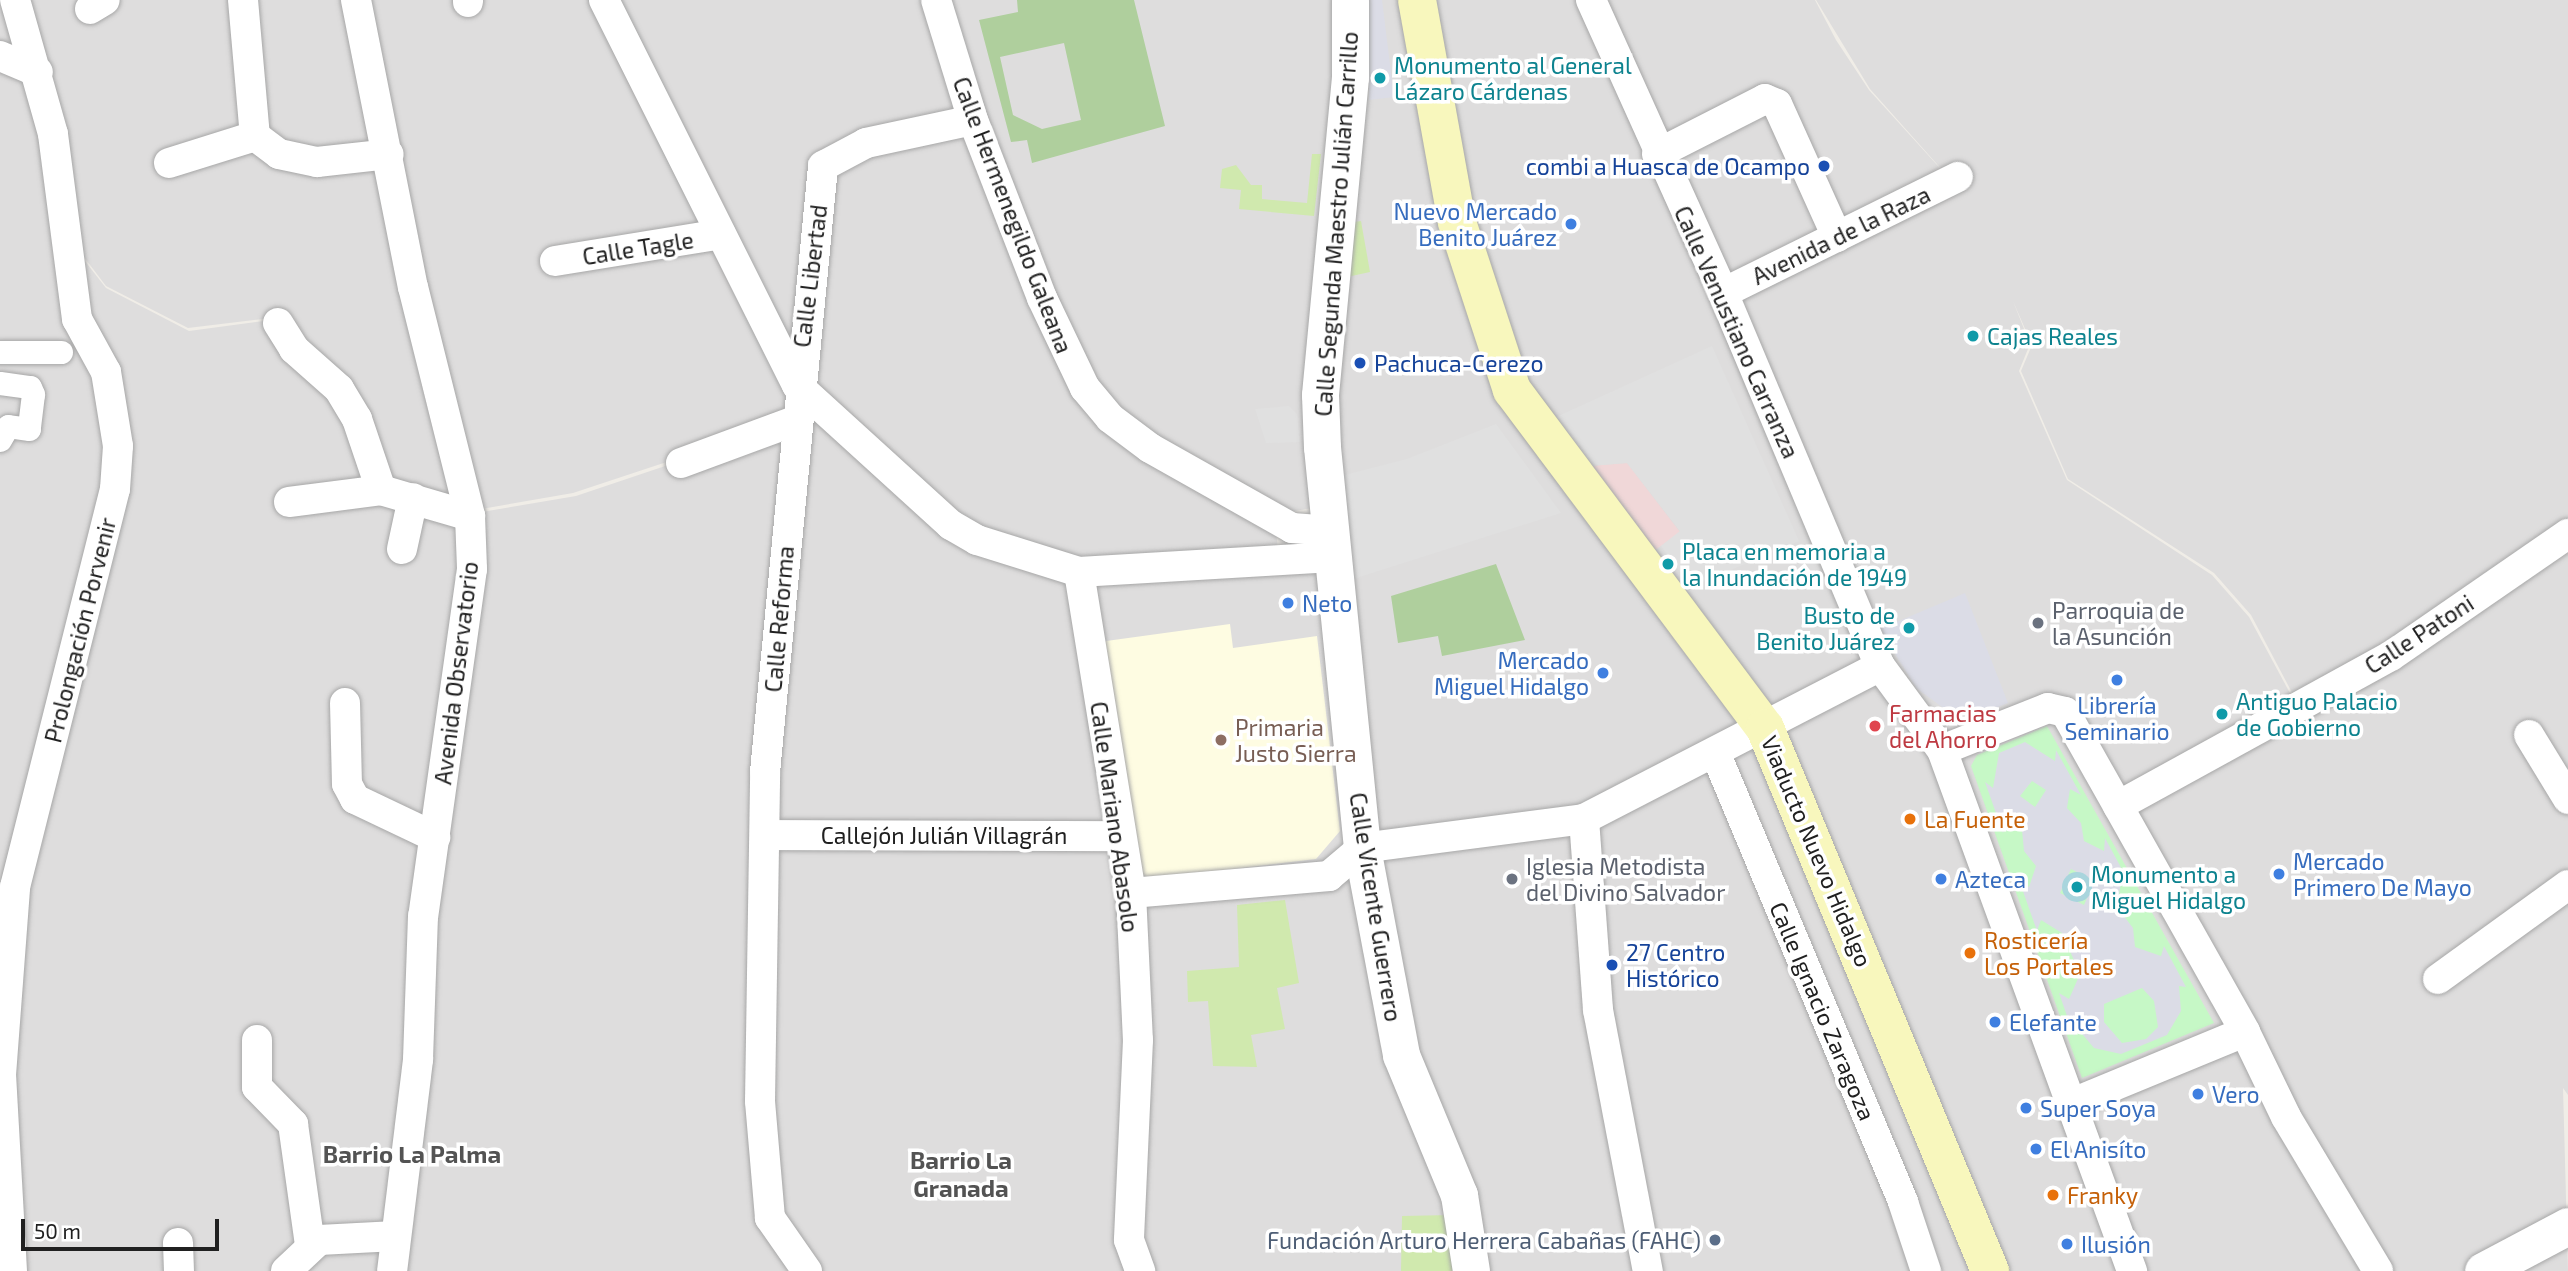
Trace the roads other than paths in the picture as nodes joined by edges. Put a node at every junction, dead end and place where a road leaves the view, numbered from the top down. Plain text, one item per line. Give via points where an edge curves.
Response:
1 (15, 0) edge
2 (243, 0) edge
3 (356, 0) edge
4 (604, 0) edge
5 (936, 0) edge
6 (1350, 0) edge
7 (1417, 0) edge
8 (1591, 0) edge
9 (0, 56) edge
10 (38, 72) junction
11 (973, 120) junction
12 (255, 136) junction
13 (389, 154) junction
14 (1657, 154) junction
15 (169, 163) dead end
16 (1958, 177) dead end
17 (721, 234) junction
18 (1837, 237) junction
19 (555, 261) dead end
20 (1723, 293) junction
21 (278, 323) dead end
22 (0, 352) edge
23 (61, 352) dead end
24 (0, 383) edge
25 (797, 386) junction
26 (797, 420) junction
27 (0, 440) edge
28 (681, 463) dead end
29 (381, 491) junction
30 (414, 498) junction
31 (289, 502) dead end
32 (470, 516) junction
33 (2568, 534) edge
34 (1333, 544) junction
35 (402, 549) dead end
36 (1079, 572) junction
37 (1880, 666) junction
38 (345, 703) dead end
39 (1765, 728) junction
40 (2529, 735) dead end
41 (1942, 750) junction
42 (1715, 752) junction
43 (2568, 799) edge
44 (2118, 806) junction
45 (1584, 819) junction
46 (768, 835) junction
47 (435, 836) junction
48 (1121, 836) junction
49 (1362, 848) junction
50 (7, 885) edge
51 (2568, 885) edge
52 (1130, 893) junction
53 (2438, 979) dead end
54 (2245, 1032) junction
55 (257, 1040) dead end
56 (2070, 1104) junction
57 (2568, 1226) edge
58 (396, 1236) junction
59 (310, 1245) junction
60 (12, 1271) edge
61 (286, 1271) edge
62 (392, 1271) edge
63 (807, 1271) edge
64 (1140, 1271) edge
65 (1471, 1271) edge
66 (1648, 1271) edge
67 (1926, 1271) edge
68 (1990, 1271) edge
69 (2132, 1271) edge
70 (2378, 1271) edge
71 (2483, 1271) edge

1 - 10 street, Prolongación Porvenir
2 - 12 street
3 - 13 street, Avenida Observatorio
4 - 17 street, Calle Reforma
5 - 11 street, Calle Hermenegildo Galeana
6 - 34 street, Calle Segunda Maestro Julián Carrillo via 1350,77 1320,395
7 - 39 main road, Viaducto Nuevo Hidalgo via 1457,222 1512,390
8 - 14 street, Calle Venustiano Carranza
9 - 10 street
10 - 50 street, Prolongación Porvenir via 53,134 77,319 106,372 118,446 115,489
11 - 25 street, Calle Libertad via 866,142 823,166
11 - 34 street, Calle Hermenegildo Galeana via 1068,359 1110,418 1292,528
12 - 13 street via 279,154 317,162
12 - 15 street
13 - 32 street, Avenida Observatorio via 413,287
14 - 18 street via 1765,99 1777,104
14 - 20 street, Calle Venustiano Carranza
16 - 18 street, Avenida de la Raza
17 - 19 street, Calle Tagle
17 - 25 street, Calle Reforma
18 - 20 street, Avenida de la Raza
20 - 37 street, Calle Venustiano Carranza
21 - 29 street via 294,349 339,389 357,419
22 - 23 street
24 - 27 street via 30,387 32,425 8,426
25 - 26 street, Calle Reforma
25 - 36 street via 951,525 977,540
26 - 28 street
26 - 46 street, Calle Reforma via 765,772
29 - 30 street
29 - 31 street
30 - 32 street
30 - 35 street
32 - 47 street, Avenida Observatorio via 472,569
33 - 44 street, Calle Patoni via 2391,656
34 - 36 street
34 - 49 street, Calle Vicente Guerrero
36 - 48 street, Calle Mariano Abasolo
37 - 39 street
37 - 41 street, Calle Venustiano Carranza
38 - 47 street via 347,784 355,799
39 - 42 street
39 - 68 main road, Viaducto Nuevo Hidalgo
40 - 43 street
41 - 44 street via 2057,707
41 - 56 street, Calle Venustiano Carranza
42 - 45 street
42 - 67 street, Calle Ignacio Zaragoza via 1903,1202
44 - 54 street
45 - 49 street
45 - 66 street via 1598,1010
46 - 48 street, Callejón Julián Villagrán
46 - 63 street, Calle Reforma via 760,1147 770,1219
47 - 58 street, Avenida Observatorio via 423,916 418,1060
48 - 52 street, Calle Mariano Abasolo
49 - 52 street via 1329,876
49 - 65 street, Calle Vicente Guerrero via 1402,1055 1459,1195
50 - 60 street, Prolongación Porvenir via 1,1075
51 - 53 street
52 - 64 street, Calle Mariano Abasolo via 1138,1040 1129,1240
54 - 56 street
54 - 70 street via 2286,1118
55 - 59 street via 257,1087 293,1124
56 - 69 street, Calle Venustiano Carranza
57 - 71 street
58 - 59 street
58 - 62 street, Avenida Observatorio
59 - 61 street

